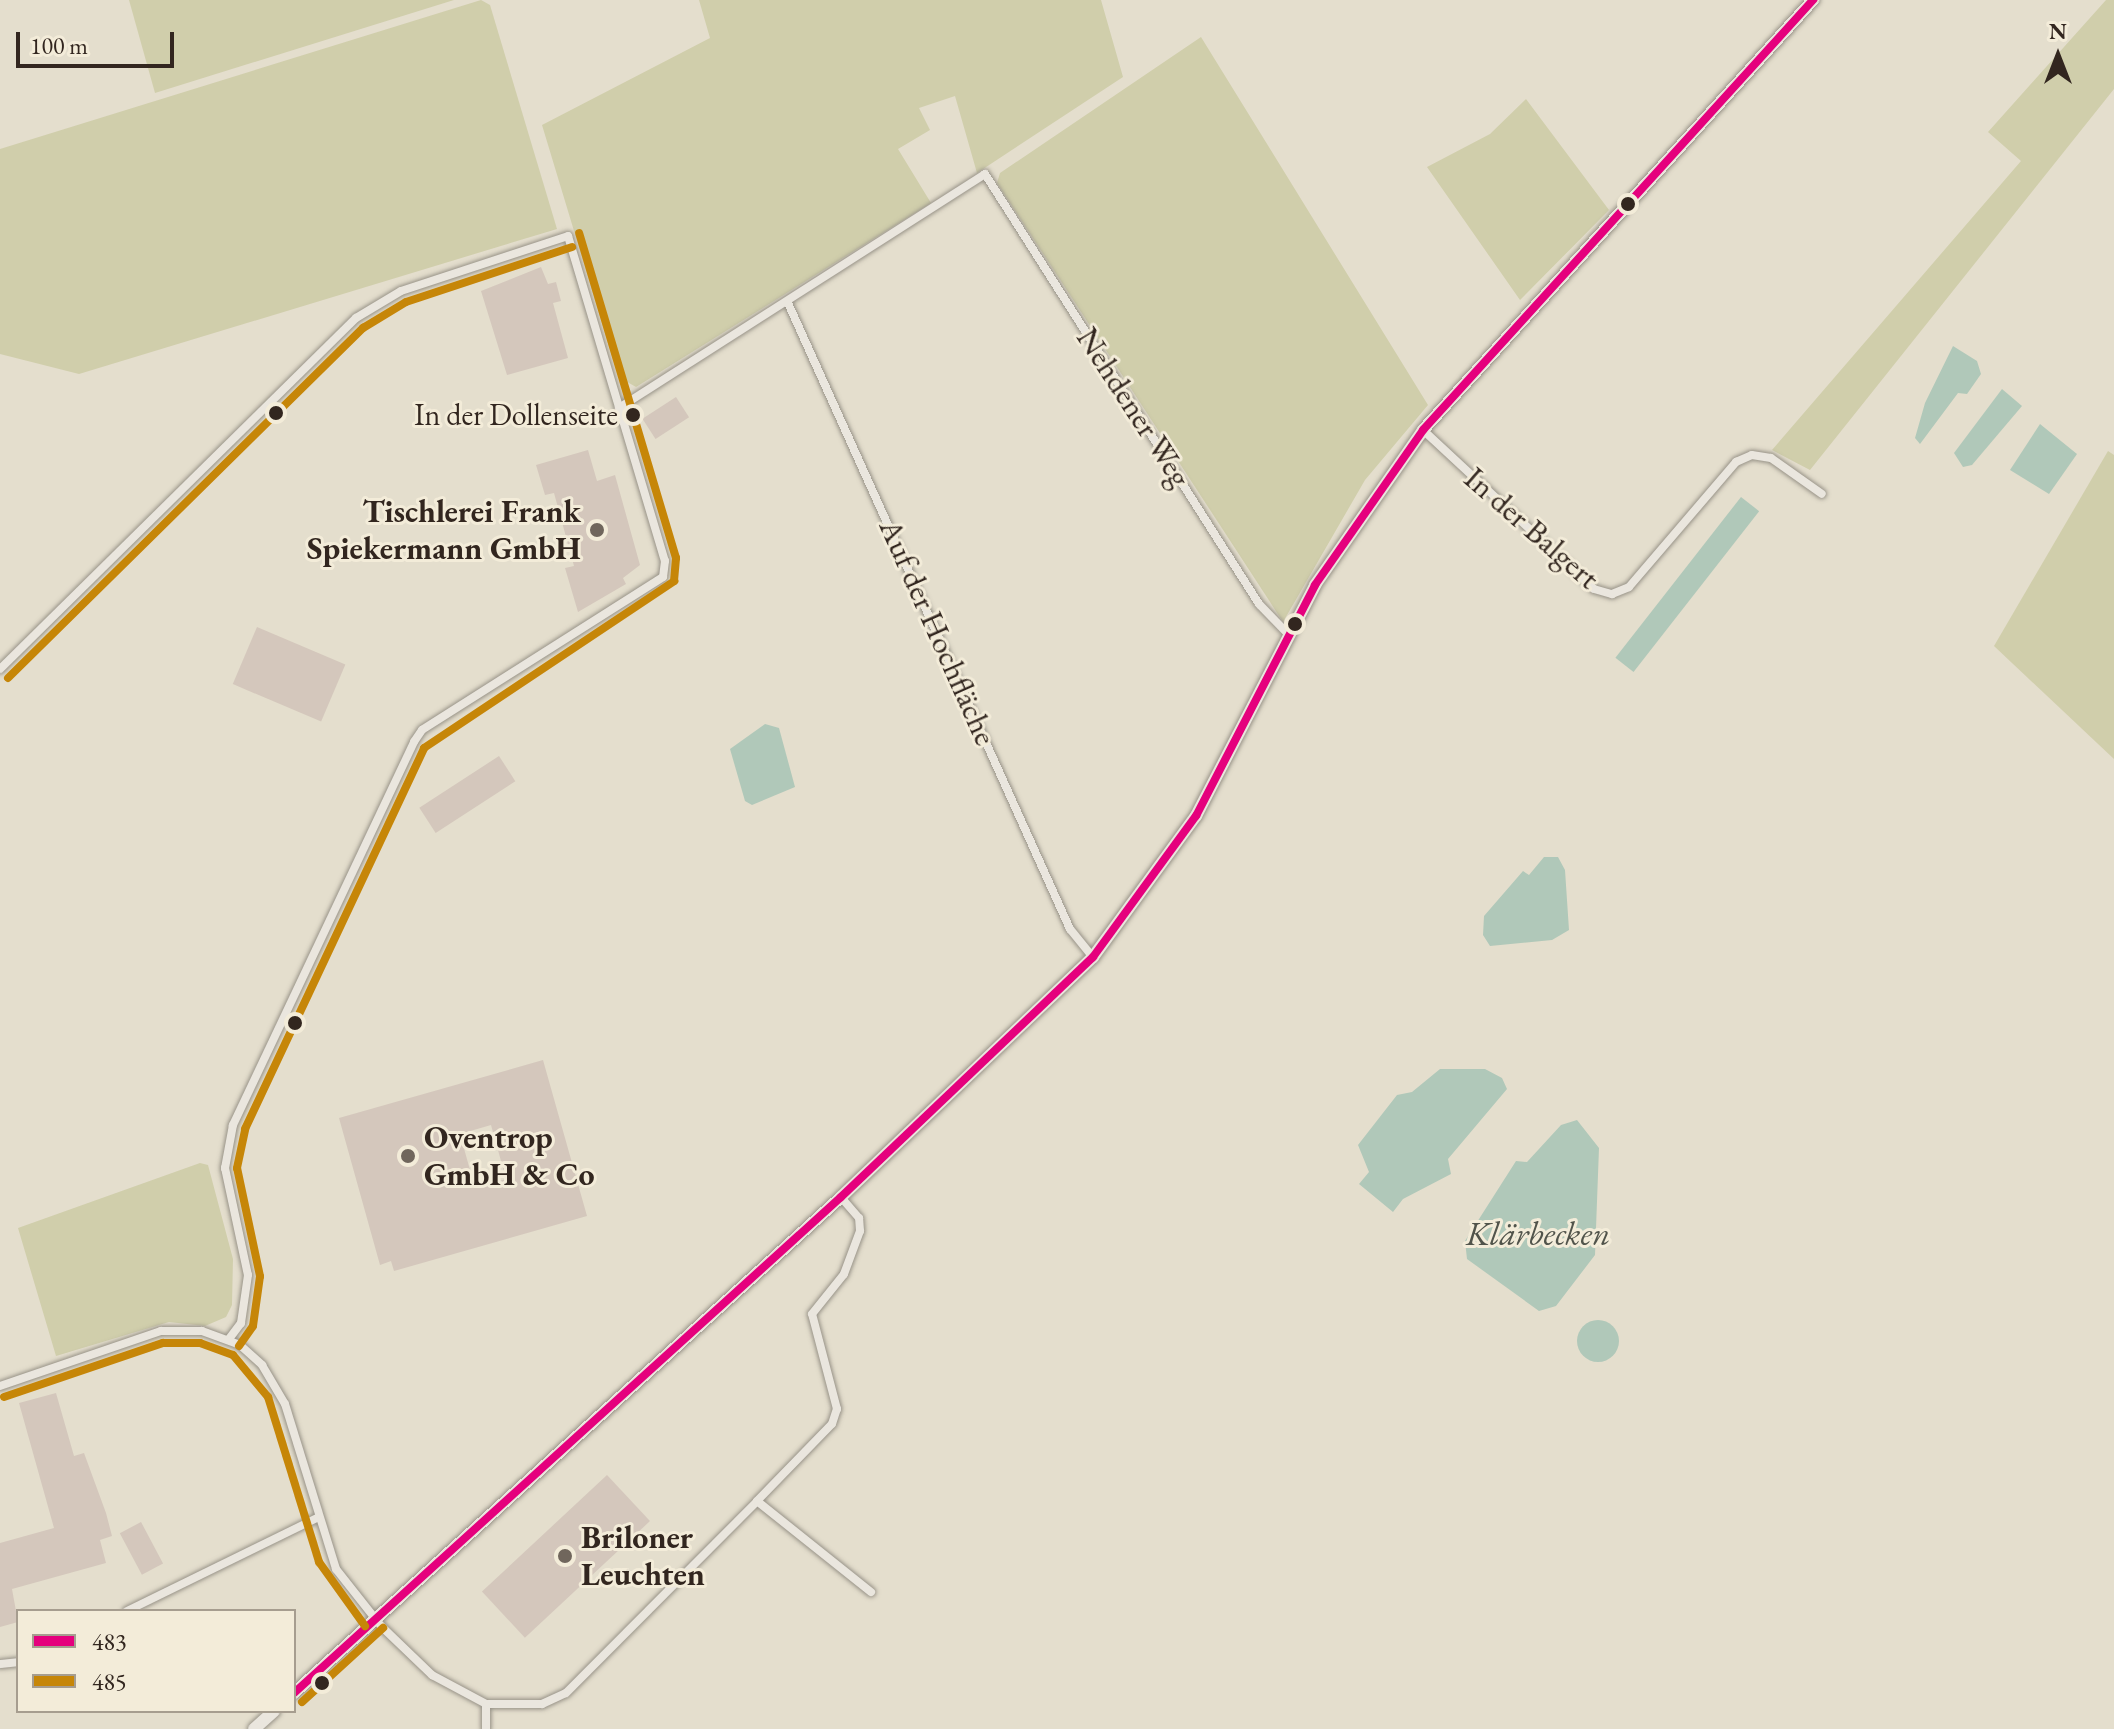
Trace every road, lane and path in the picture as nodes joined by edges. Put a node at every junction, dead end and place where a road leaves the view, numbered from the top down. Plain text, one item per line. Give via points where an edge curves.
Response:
1 (1813, 0) edge
2 (788, 303) junction
3 (619, 408) junction
4 (1423, 430) junction
5 (1822, 494) dead end
6 (1289, 635) junction
7 (0, 669) edge
8 (1093, 957) junction
9 (841, 1197) junction
10 (229, 1339) junction
11 (0, 1386) edge
12 (757, 1501) junction
13 (317, 1518) junction
14 (871, 1592) dead end
15 (131, 1609) edge
16 (375, 1619) junction
17 (296, 1691) edge
18 (486, 1704) junction
19 (272, 1713) edge
20 (254, 1729) edge
21 (486, 1729) edge

1 - 4 street
2 - 3 street
2 - 6 street, Nehdener Weg via 985,174 1265,612
2 - 8 street, Auf der Hochfläche via 1070,929
3 - 7 street via 568,236 401,291 356,318
3 - 10 street via 665,561 663,577 422,730 414,742 233,1125 225,1168 248,1275 241,1323
4 - 5 street, In der Balgert via 1594,589 1612,594 1629,587 1736,462 1771,458
4 - 6 street via 1356,520
6 - 8 street via 1196,816
8 - 9 street
9 - 12 street via 859,1218 860,1231 844,1274 812,1314 837,1409 832,1424
9 - 16 street
10 - 11 street via 191,1329 161,1331
10 - 13 street via 256,1358 279,1391
12 - 14 street
12 - 18 street via 566,1693 542,1704
13 - 15 street
13 - 16 street via 336,1569
16 - 17 street
16 - 18 street via 432,1675
18 - 21 street
19 - 20 street

